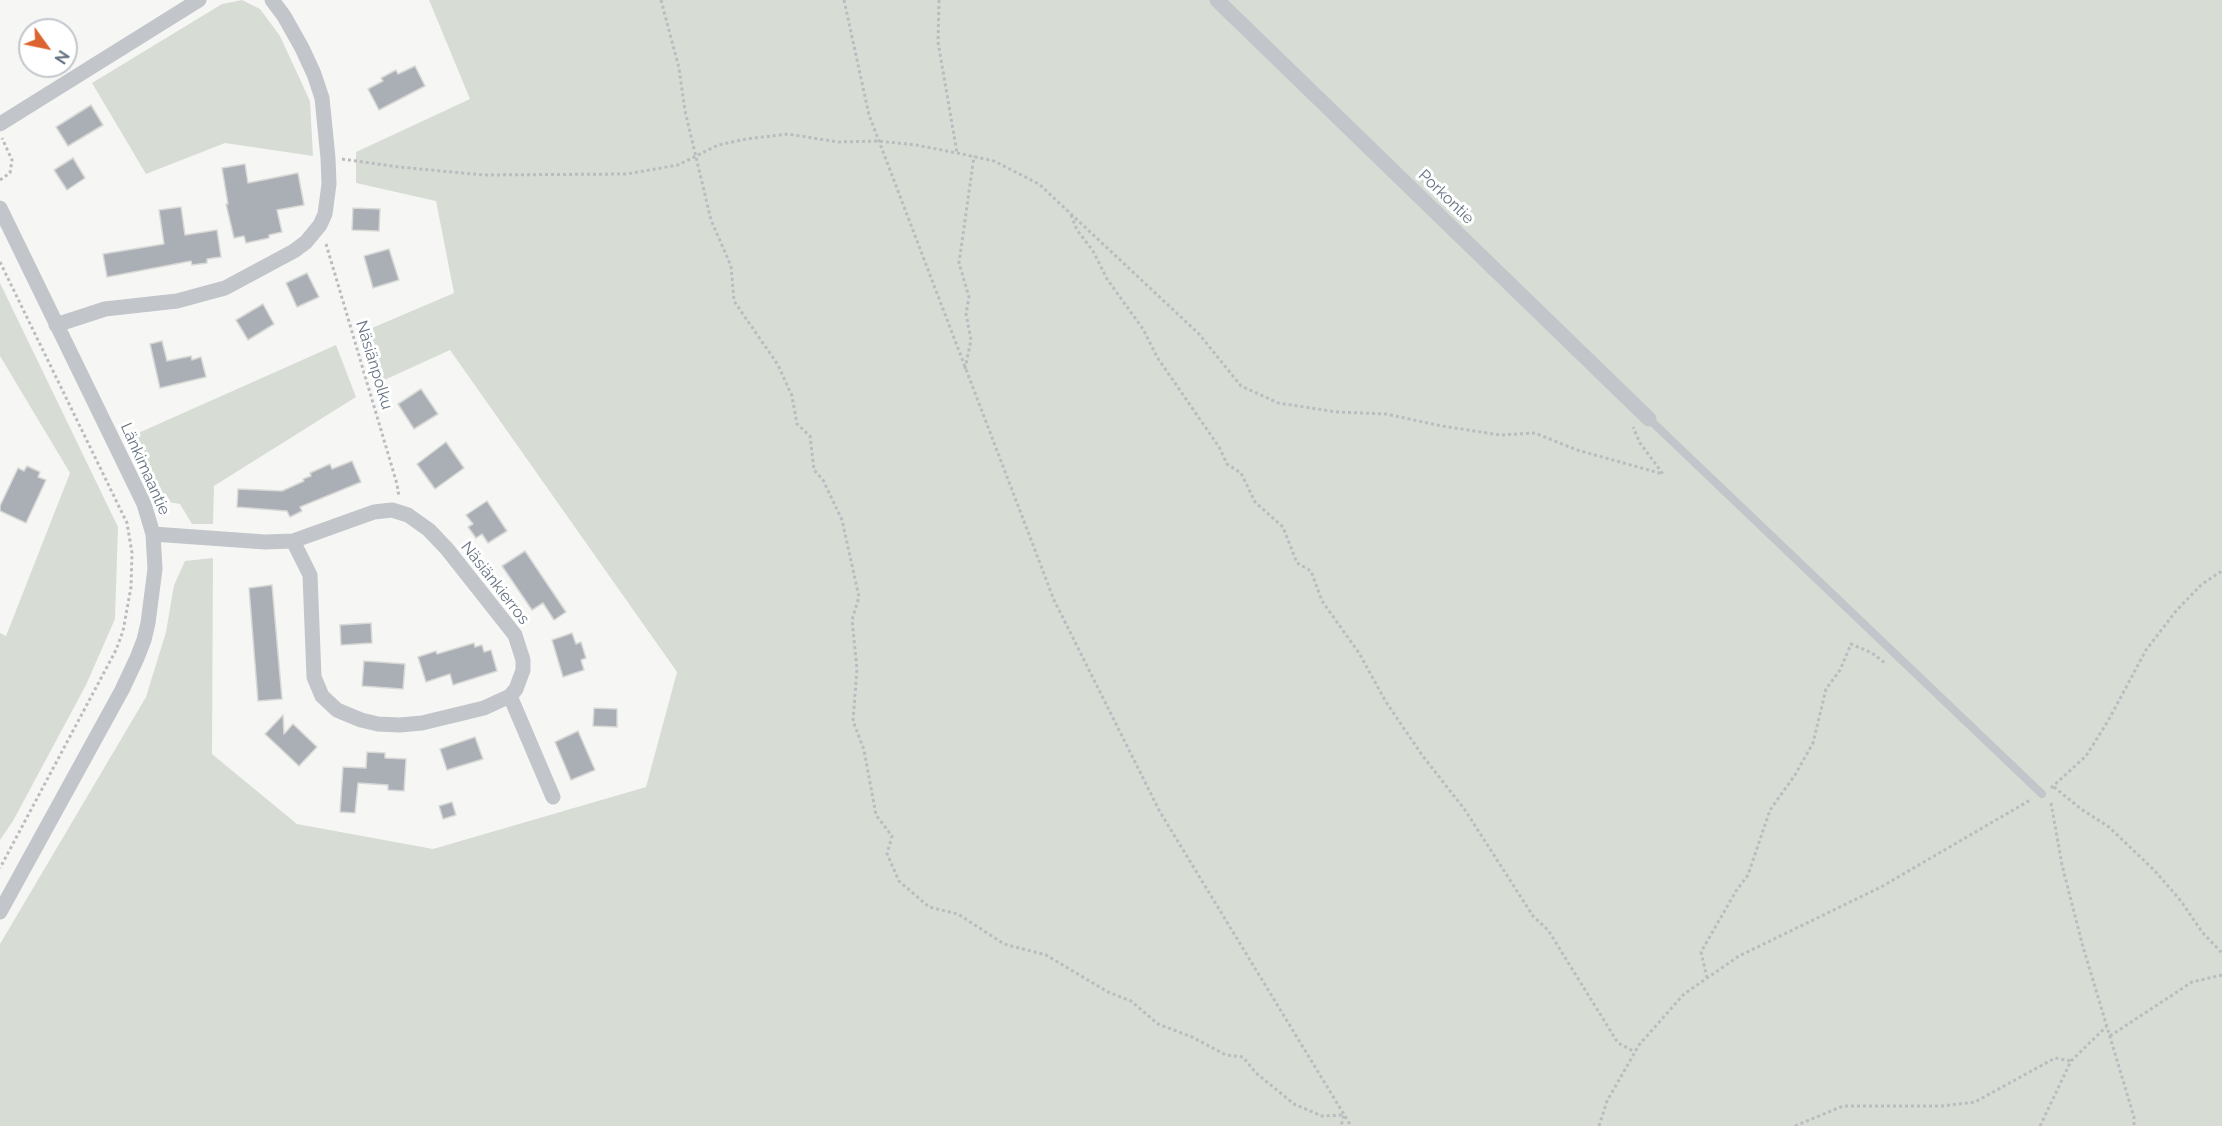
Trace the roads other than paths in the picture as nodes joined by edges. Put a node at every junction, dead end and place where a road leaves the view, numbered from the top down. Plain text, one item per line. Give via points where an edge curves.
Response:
1 (199, 0) edge
2 (272, 0) edge
3 (1217, 0) edge
4 (0, 124) edge
5 (0, 208) edge
6 (56, 325) junction
7 (1649, 419) joint
8 (153, 534) junction
9 (292, 541) junction
10 (510, 696) junction
11 (2046, 790) road end
12 (553, 797) dead end
13 (0, 912) edge

1 - 4 street
2 - 6 street via 314,74 322,98 328,200 320,225 294,251 225,288 177,301 105,309
3 - 7 street, Porkontie
5 - 6 street, Länkimaantie
6 - 8 street, Länkimaantie via 128,468
7 - 11 lane
8 - 9 street
8 - 13 street, Länkimaantie via 155,569 146,632 137,658
9 - 10 street, Näsiänkierros via 374,512 392,510 418,521 515,635 523,670
9 - 10 street via 310,575 314,677 322,696 337,710 361,720 400,725 484,708
10 - 12 street

